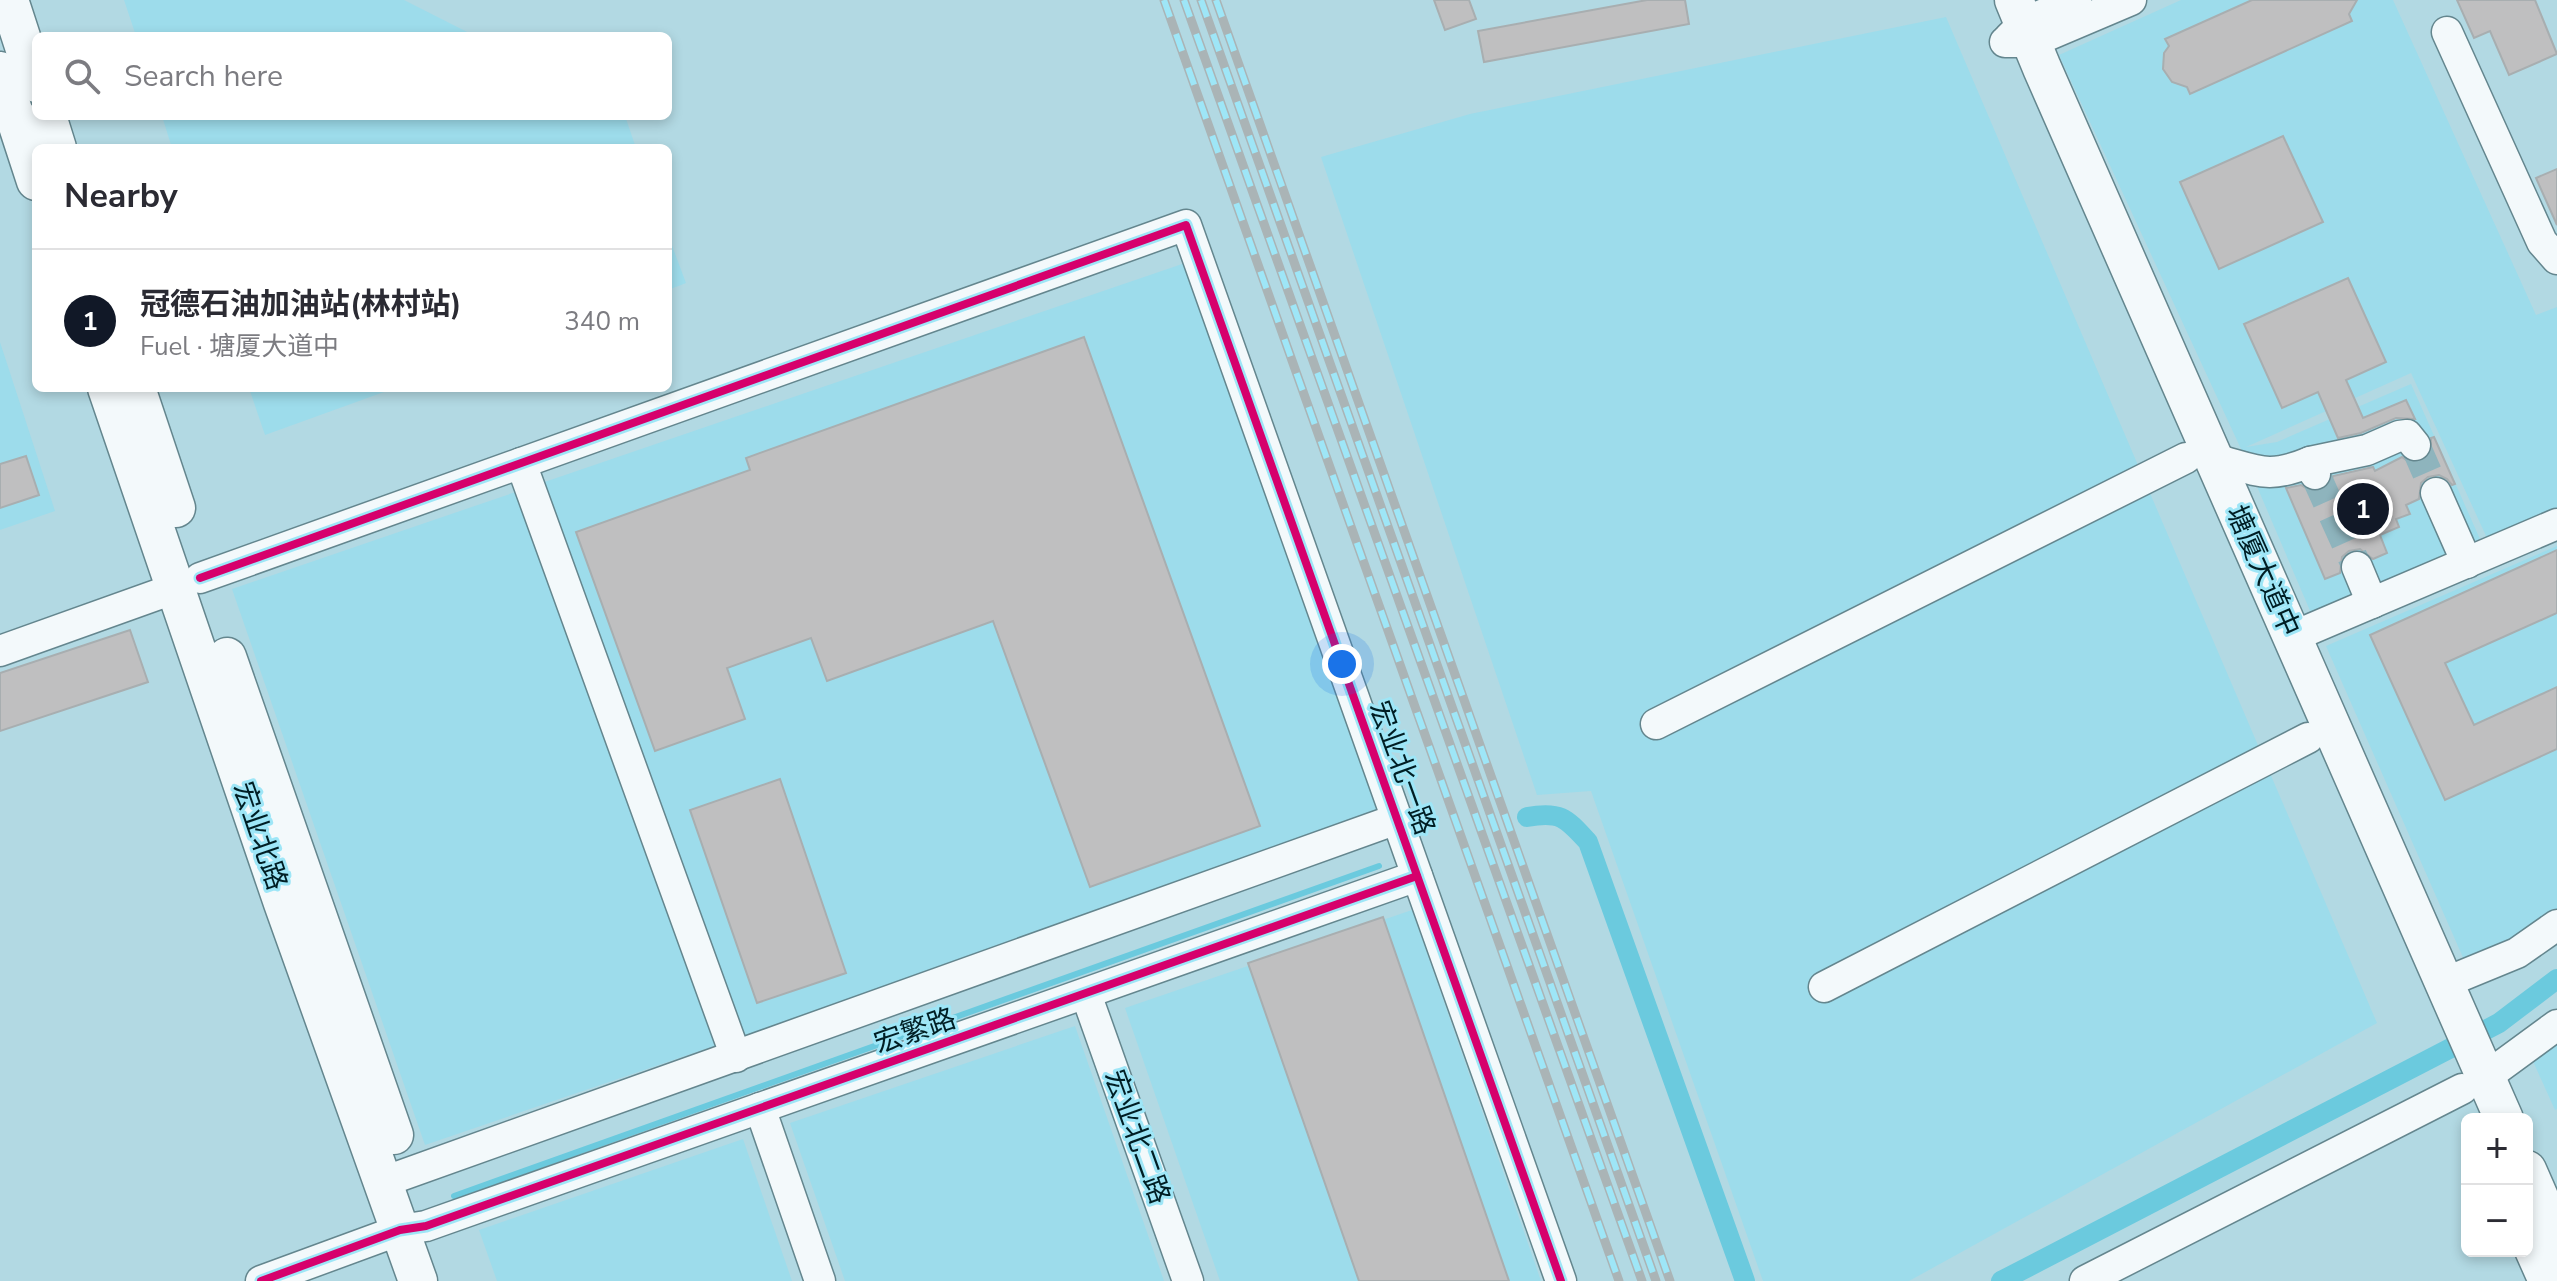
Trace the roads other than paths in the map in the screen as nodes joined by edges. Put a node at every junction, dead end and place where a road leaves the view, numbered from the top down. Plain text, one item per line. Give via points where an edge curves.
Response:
1 (9, 0) edge
2 (1988, 0) edge
3 (2076, 0) edge
4 (2131, 0) edge
5 (2019, 27) edge
6 (2447, 32) dead end
7 (0, 71) edge
8 (32, 71) edge
9 (48, 120) edge
10 (56, 144) edge
11 (32, 169) edge
12 (2557, 259) edge
13 (109, 392) edge
14 (137, 392) edge
15 (2415, 445) dead end
16 (2200, 458) junction
17 (521, 463) junction
18 (2436, 493) tunnel mouth
19 (2557, 524) edge
20 (2467, 563) junction
21 (2357, 567) tunnel mouth
22 (188, 583) junction
23 (2372, 603) junction
24 (2292, 637) junction
25 (0, 651) edge
26 (1656, 724) dead end
27 (2308, 738) junction
28 (1397, 819) junction
29 (1417, 876) junction
30 (2557, 925) edge
31 (1824, 987) dead end
32 (1086, 994) junction
33 (2441, 999) junction
34 (2557, 1025) edge
35 (736, 1057) junction
36 (2471, 1083) edge
37 (760, 1108) junction
38 (2498, 1113) edge
39 (395, 1178) junction
40 (2533, 1184) edge
41 (413, 1228) junction
42 (2557, 1238) edge
43 (2533, 1247) edge
44 (261, 1281) edge
45 (418, 1281) edge
46 (446, 1281) edge
47 (820, 1281) edge
48 (1188, 1281) edge
49 (1561, 1281) edge
50 (2085, 1281) edge
51 (2548, 1281) edge

1 - 8 main road
2 - 5 main road, 塘厦大道中
3 - 5 street
4 - 5 street
5 - 16 main road, 塘厦大道中
6 - 12 street via 2542,242
7 - 11 main road
9 - 10 main road
13 - 22 main road, 宏业北路
14 - 22 main road, 宏业北路
15 - 16 street via 2403,435 2313,468 2271,474
16 - 24 main road, 塘厦大道中
16 - 26 street
16 - 27 main road, 塘厦大道中
17 - 22 street
17 - 28 street, 宏业北一路 via 1186,225
17 - 35 street
18 - 20 street
19 - 20 street
20 - 23 street
21 - 23 street
22 - 25 street
22 - 39 main road, 宏业北路 via 283,903
23 - 24 street
24 - 33 main road, 塘厦大道中
27 - 31 street
27 - 33 main road, 塘厦大道中
28 - 29 street, 宏业北一路
28 - 35 street
29 - 32 street, 宏繁路
29 - 49 street, 宏业北一路
30 - 33 street
32 - 37 street, 宏繁路
32 - 48 street, 宏业北二路
33 - 36 main road, 塘厦大道中
34 - 36 street
35 - 39 street
36 - 38 main road, 塘厦大道中
36 - 50 street
37 - 41 street, 宏繁路
37 - 47 street
39 - 41 main road, 宏业北路
40 - 42 main road
41 - 44 street, 宏繁路
41 - 45 main road, 宏业北路
41 - 46 main road, 宏业北路
43 - 51 main road

